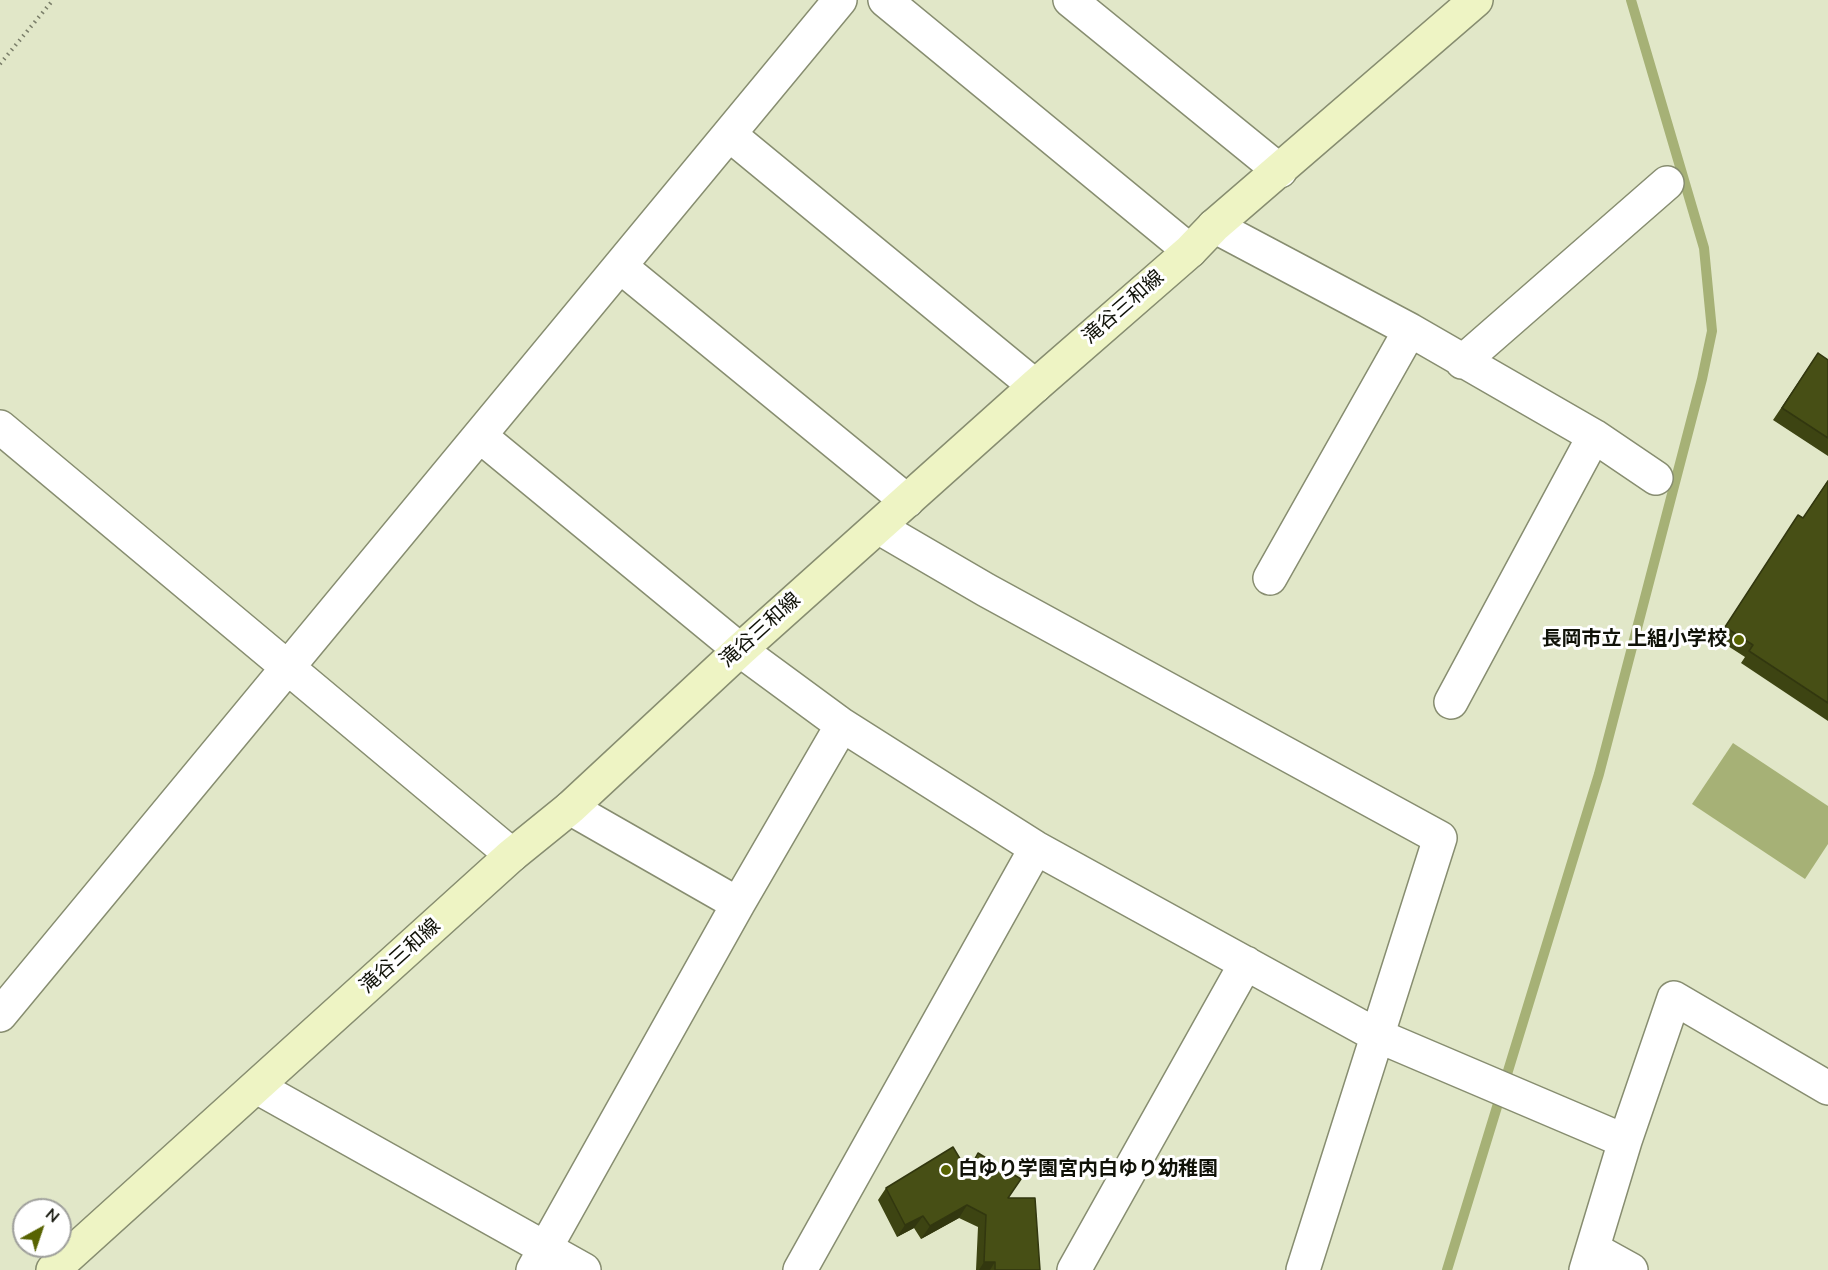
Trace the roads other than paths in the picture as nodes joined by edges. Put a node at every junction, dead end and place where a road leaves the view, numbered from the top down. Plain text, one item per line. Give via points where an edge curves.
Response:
1 (840, 0) edge
2 (885, 0) edge
3 (1070, 0) edge
4 (1476, 0) edge
5 (730, 135) junction
6 (1280, 171) junction
7 (1667, 183) dead end
8 (1214, 226) junction
9 (1190, 251) junction
10 (621, 267) junction
11 (1410, 330) junction
12 (1462, 362) junction
13 (1035, 386) junction
14 (0, 427) edge
15 (480, 436) junction
16 (1594, 436) junction
17 (1656, 478) dead end
18 (907, 501) junction
19 (878, 527) junction
20 (1270, 578) dead end
21 (740, 650) junction
22 (286, 667) junction
23 (1451, 702) dead end
24 (842, 725) junction
25 (570, 808) junction
26 (1036, 848) junction
27 (512, 855) junction
28 (738, 904) junction
29 (1246, 963) junction
30 (0, 1015) edge
31 (1376, 1035) junction
32 (257, 1087) junction
33 (1828, 1088) edge
34 (1625, 1141) junction
35 (539, 1259) edge
36 (1590, 1260) edge
37 (53, 1270) edge
38 (584, 1270) edge
39 (800, 1270) edge
40 (1074, 1270) edge
41 (1303, 1270) edge
42 (1630, 1270) edge

1 - 5 street
2 - 9 street
3 - 6 street
4 - 6 main road, 滝谷三和線
5 - 10 street
5 - 13 street
6 - 8 main road, 滝谷三和線
7 - 12 street
8 - 9 main road, 滝谷三和線
8 - 11 street
9 - 13 main road, 滝谷三和線
10 - 15 street
10 - 18 street
11 - 12 street
11 - 20 street
12 - 16 street
13 - 18 main road, 滝谷三和線
14 - 22 street
15 - 21 street
15 - 22 street
16 - 17 street
16 - 23 street
18 - 19 main road, 滝谷三和線
19 - 21 main road, 滝谷三和線
19 - 31 street via 1440,838
21 - 24 street
21 - 25 main road, 滝谷三和線
22 - 27 street
22 - 30 street
24 - 26 street
24 - 28 street
25 - 27 main road, 滝谷三和線
25 - 28 street
26 - 29 street
26 - 39 street
27 - 32 main road, 滝谷三和線
28 - 35 street
29 - 31 street
29 - 40 street
31 - 34 street
31 - 41 street
32 - 35 street
32 - 37 main road, 滝谷三和線
33 - 34 street via 1674,998
34 - 36 street
35 - 38 street
36 - 42 street

